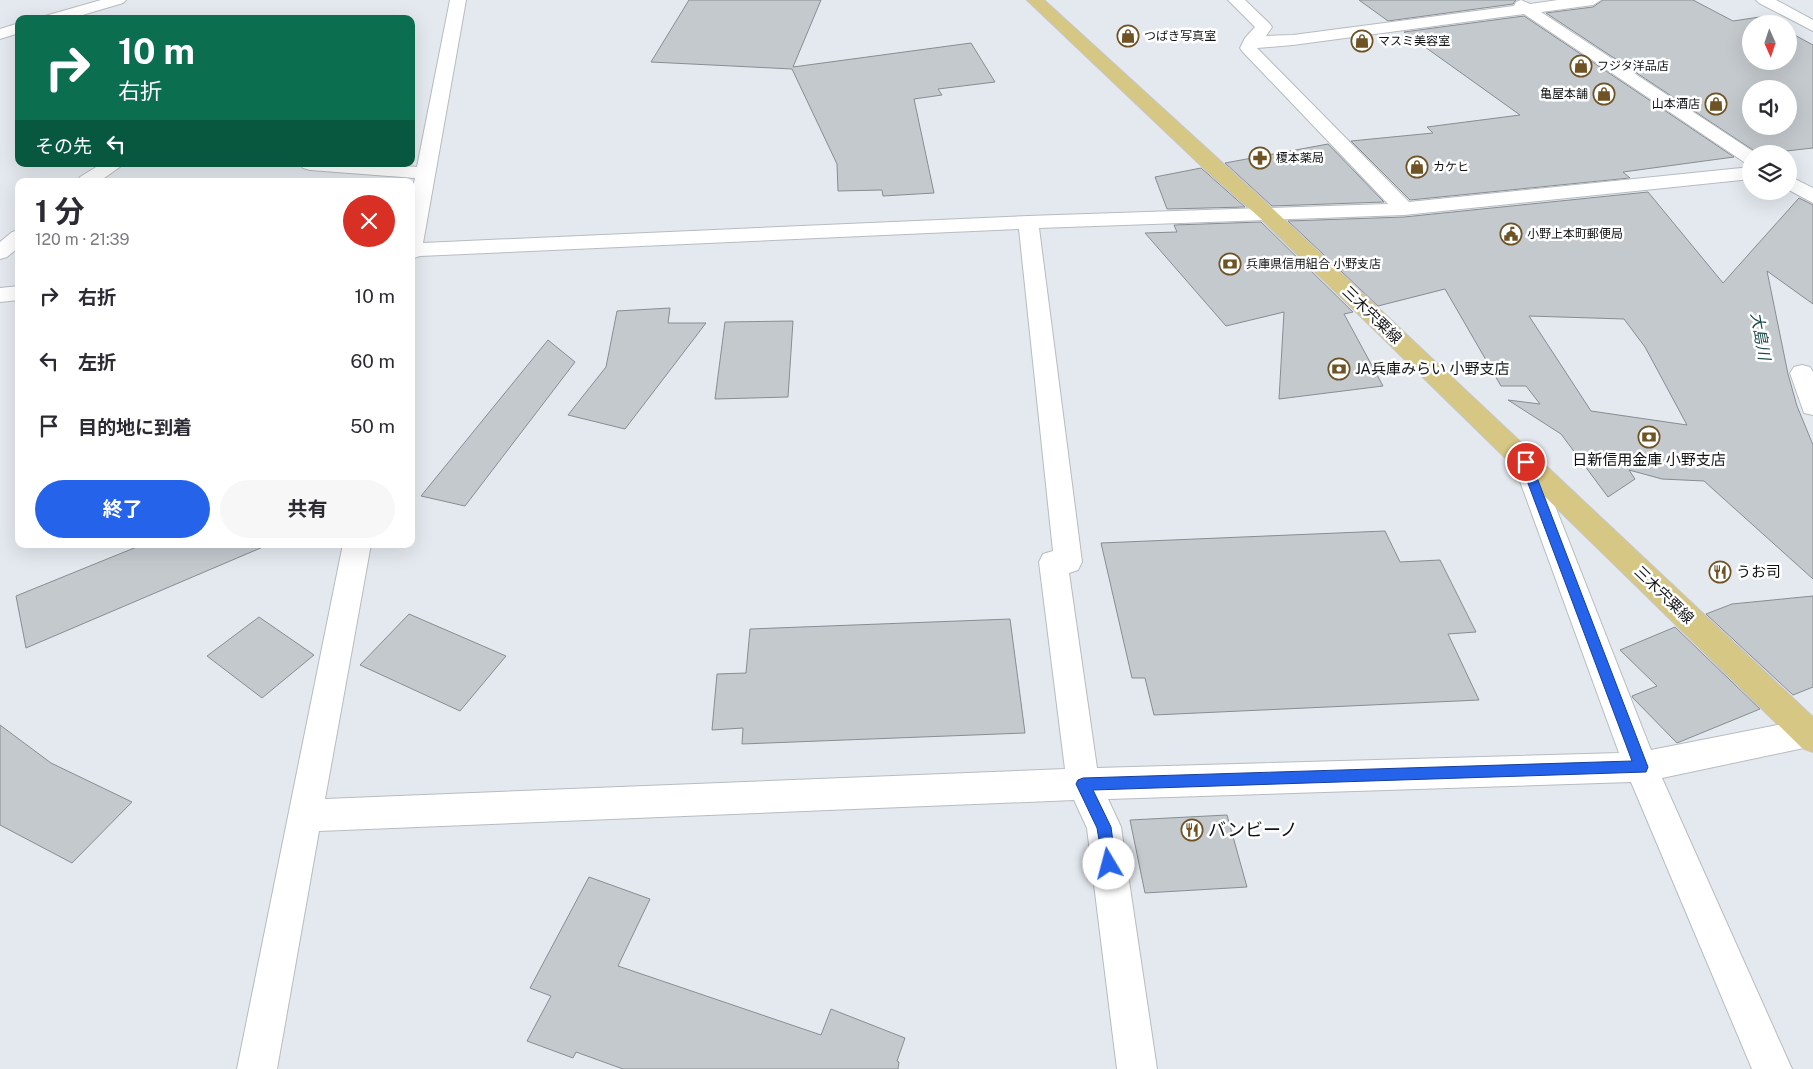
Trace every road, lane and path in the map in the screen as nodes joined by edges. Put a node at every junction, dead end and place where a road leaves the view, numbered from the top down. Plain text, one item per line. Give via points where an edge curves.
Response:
1 (118, 0) edge
2 (458, 0) edge
3 (1035, 0) edge
4 (1236, 0) edge
5 (1513, 0) edge
6 (1592, 0) edge
7 (1764, 0) edge
8 (1528, 10) junction
9 (51, 15) edge
10 (1813, 26) edge
11 (15, 29) edge
12 (0, 34) edge
13 (1251, 41) junction
14 (1742, 152) edge
15 (109, 167) edge
16 (349, 167) edge
17 (426, 173) junction
18 (1742, 174) edge
19 (92, 178) edge
20 (1797, 187) edge
21 (1813, 197) edge
22 (1404, 209) junction
23 (1266, 213) junction
24 (1028, 222) junction
25 (415, 230) edge
26 (15, 240) edge
27 (415, 251) edge
28 (0, 253) edge
29 (15, 292) edge
30 (0, 294) edge
31 (1802, 374) dead end
32 (1813, 408) edge
33 (1526, 462) junction
34 (356, 548) edge
35 (1811, 734) edge
36 (1641, 767) junction
37 (1083, 784) junction
38 (306, 816) junction
39 (257, 1069) edge
40 (1137, 1069) edge
41 (1772, 1069) edge

1 - 9 street
2 - 17 street
3 - 23 main road, 三木宍粟線
4 - 13 street via 1264,27
5 - 8 street
6 - 8 street
7 - 10 street
8 - 13 street via 1293,40
8 - 14 street
11 - 12 street
13 - 22 street via 1248,48
15 - 19 street
16 - 17 street
17 - 25 street
18 - 22 street
20 - 21 street
22 - 23 street
23 - 24 street
23 - 33 main road, 三木宍粟線
24 - 27 street
24 - 37 street via 1068,562 1053,562
26 - 28 street
29 - 30 street
31 - 32 street
33 - 35 main road, 三木宍粟線
33 - 36 street
34 - 38 street
35 - 36 street
36 - 37 street
36 - 41 street
37 - 38 street
37 - 40 street via 1104,827
38 - 39 street

